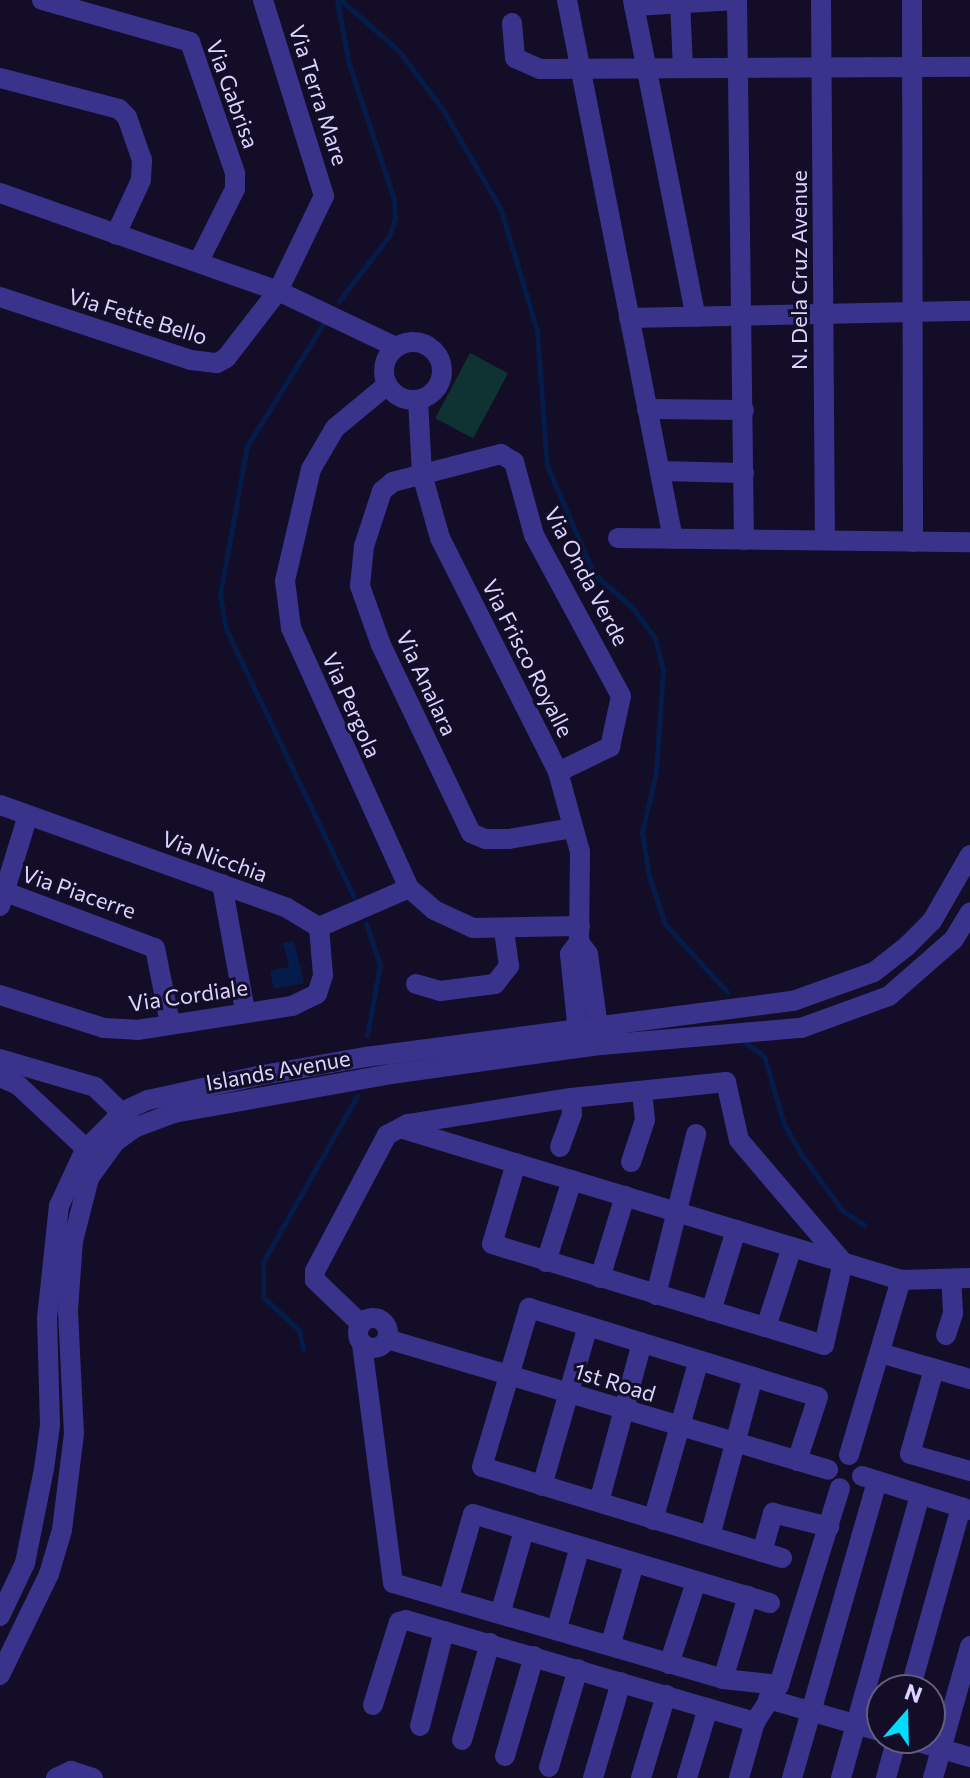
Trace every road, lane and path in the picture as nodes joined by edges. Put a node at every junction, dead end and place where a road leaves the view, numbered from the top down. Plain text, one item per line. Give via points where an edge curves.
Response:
1 (42, 0) edge
2 (263, 0) edge
3 (567, 0) edge
4 (737, 0) edge
5 (821, 0) edge
6 (912, 0) edge
7 (633, 3) edge
8 (680, 3) edge
9 (512, 23) dead end
10 (738, 66) junction
11 (580, 67) junction
12 (911, 67) junction
13 (970, 67) edge
14 (646, 68) junction
15 (683, 68) junction
16 (822, 69) junction
17 (0, 78) edge
18 (0, 193) edge
19 (116, 234) junction
20 (199, 261) junction
21 (278, 291) junction
22 (0, 297) edge
23 (970, 311) edge
24 (744, 312) junction
25 (823, 312) junction
26 (915, 313) junction
27 (696, 317) junction
28 (629, 318) junction
29 (396, 347) junction
30 (387, 385) junction
31 (418, 400) junction
32 (647, 409) junction
33 (744, 410) junction
34 (660, 471) junction
35 (744, 473) junction
36 (422, 474) junction
37 (618, 538) dead end
38 (673, 539) junction
39 (744, 540) junction
40 (825, 540) junction
41 (913, 542) junction
42 (970, 542) edge
43 (558, 772) junction
44 (0, 805) edge
45 (28, 815) junction
46 (573, 828) junction
47 (970, 855) edge
48 (222, 884) junction
49 (409, 888) junction
50 (2, 898) edge
51 (970, 912) edge
52 (319, 927) junction
53 (504, 931) junction
54 (579, 934) junction
55 (416, 984) dead end
56 (0, 995) edge
57 (245, 1011) junction
58 (170, 1023) junction
59 (599, 1037) junction
60 (578, 1040) junction
61 (0, 1059) edge
62 (14, 1076) edge
63 (642, 1093) junction
64 (571, 1098) junction
65 (129, 1120) junction
66 (399, 1128) junction
67 (696, 1134) dead end
68 (560, 1147) dead end
69 (93, 1155) junction
70 (631, 1162) dead end
71 (516, 1163) junction
72 (572, 1180) junction
73 (625, 1196) junction
74 (678, 1212) junction
75 (736, 1230) junction
76 (792, 1247) junction
77 (546, 1262) junction
78 (843, 1262) junction
79 (600, 1278) junction
80 (960, 1279) edge
81 (901, 1280) junction
82 (656, 1295) junction
83 (711, 1311) junction
84 (588, 1326) junction
85 (766, 1327) junction
86 (362, 1334) junction
87 (946, 1335) dead end
88 (642, 1343) junction
89 (880, 1353) junction
90 (699, 1360) junction
91 (934, 1369) junction
92 (509, 1375) junction
93 (753, 1377) junction
94 (970, 1379) edge
95 (567, 1392) junction
96 (623, 1409) junction
97 (678, 1425) junction
98 (734, 1442) junction
99 (849, 1455) junction
100 (797, 1461) junction
101 (970, 1471) edge
102 (834, 1479) junction
103 (869, 1479) junction
104 (542, 1486) junction
105 (920, 1495) junction
106 (599, 1502) junction
107 (966, 1509) edge
108 (653, 1520) junction
109 (829, 1527) junction
110 (524, 1530) junction
111 (710, 1536) junction
112 (580, 1546) junction
113 (762, 1552) junction
114 (782, 1558) dead end
115 (634, 1564) junction
116 (696, 1582) junction
117 (748, 1596) junction
118 (449, 1597) junction
119 (770, 1603) dead end
120 (501, 1611) junction
121 (0, 1616) edge
122 (557, 1628) junction
123 (444, 1631) junction
124 (490, 1643) junction
125 (611, 1643) junction
126 (970, 1646) edge
127 (534, 1656) junction
128 (669, 1664) junction
129 (578, 1669) junction
130 (915, 1674) edge
131 (0, 1675) edge
132 (723, 1679) junction
133 (621, 1682) junction
134 (774, 1692) junction
135 (666, 1695) junction
136 (373, 1705) dead end
137 (708, 1708) junction
138 (811, 1711) junction
139 (755, 1722) junction
140 (856, 1724) junction
141 (420, 1726) dead end
142 (866, 1727) edge
143 (946, 1731) edge
144 (462, 1740) dead end
145 (946, 1750) edge
146 (893, 1754) edge
147 (940, 1754) edge
148 (505, 1756) dead end
149 (970, 1757) edge
150 (549, 1767) dead end
151 (56, 1778) edge
152 (93, 1778) edge
153 (593, 1778) edge
154 (641, 1778) edge
155 (687, 1778) edge
156 (739, 1778) edge
157 (792, 1778) edge
158 (841, 1778) edge
159 (886, 1778) edge
160 (933, 1778) edge

1 - 20 street, Via Gabrisa via 190,42 235,173 235,189
2 - 21 street, Via Terra Mare via 324,196
3 - 11 street
4 - 8 street
4 - 10 street
5 - 16 street, N. Dela Cruz Avenue
6 - 12 street
7 - 8 street
7 - 14 street
8 - 15 street
9 - 11 street via 518,62 540,69
10 - 15 street
10 - 16 street
10 - 24 street
11 - 14 street
11 - 28 street
12 - 13 street
12 - 16 street
12 - 26 street
14 - 15 street
14 - 27 street
16 - 25 street, N. Dela Cruz Avenue
17 - 19 street via 119,109 127,117 142,160 141,180
18 - 19 street
19 - 20 street
20 - 21 street
21 - 22 street, Via Fette Bello via 217,363 191,360
21 - 29 street
23 - 26 street
24 - 25 street
24 - 27 street
24 - 33 street
25 - 26 street
25 - 40 street, N. Dela Cruz Avenue
26 - 41 street
27 - 28 street
28 - 32 street
29 - 30 street via 386,360
29 - 31 street via 419,343 439,361 438,385
30 - 31 street via 400,398
30 - 49 street, Via Pergola via 335,428 311,469 285,581 285,608
31 - 36 street, Via Frisco Royalle
32 - 33 street
32 - 34 street
33 - 35 street
34 - 35 street
34 - 38 street
35 - 39 street
36 - 43 street, Via Frisco Royalle via 440,538
36 - 43 street, Via Onda Verde via 501,454 514,462 534,535 621,696 610,747
36 - 46 street, Via Analara via 382,491 364,546 360,586 381,645 471,833 509,839
37 - 38 street
38 - 39 street
39 - 40 street
40 - 41 street
41 - 42 street
43 - 46 street, Via Frisco Royalle
44 - 45 street, Via Nicchia
45 - 48 street, Via Nicchia
45 - 50 street
46 - 54 street, Via Frisco Royalle via 580,852
47 - 59 street, Islands Avenue via 932,921 874,972 793,1001
48 - 52 street, Via Nicchia via 287,908
48 - 57 street
49 - 52 street
49 - 53 street, Via Pergola via 454,921
50 - 58 street, Via Piacerre via 155,948
51 - 59 street, Islands Avenue via 954,939 889,996 816,1023
52 - 57 street, Via Cordiale via 323,975 317,994 292,1006
53 - 54 street, Via Pergola
53 - 55 street via 509,966 495,984 440,991
54 - 59 street, Via Frisco Royalle via 588,954
54 - 60 street, Via Frisco Royalle via 570,954
56 - 58 street, Via Cordiale via 104,1028 137,1030
57 - 58 street, Via Cordiale
59 - 60 street, Islands Avenue
60 - 65 street, Islands Avenue via 272,1073 148,1100
61 - 62 street
62 - 65 street via 95,1087
62 - 69 street
63 - 64 street
63 - 70 street via 645,1120
63 - 78 street via 726,1082 739,1140
64 - 66 street
64 - 68 street via 572,1114
65 - 69 street, Islands Avenue
66 - 71 street
66 - 86 street via 387,1135 315,1271 315,1280
67 - 74 street
69 - 121 street, Islands Avenue via 59,1206 51,1241 46,1455 25,1563
69 - 131 street, Islands Avenue via 73,1241 68,1310 74,1434 62,1530 49,1574
71 - 72 street
71 - 77 street via 492,1244
72 - 73 street
72 - 77 street
73 - 74 street
73 - 79 street
74 - 75 street
74 - 82 street
75 - 76 street
75 - 83 street
76 - 78 street
76 - 85 street
77 - 79 street
78 - 81 street
78 - 85 street via 824,1345
79 - 82 street
80 - 81 street
80 - 87 street
81 - 89 street
82 - 83 street
83 - 85 street
84 - 88 street
84 - 92 street via 529,1308
84 - 95 street
86 - 92 street, 1st Road via 372,1319 383,1322 387,1339
86 - 118 street via 393,1583
88 - 90 street
88 - 96 street
89 - 91 street
89 - 99 street
90 - 93 street
90 - 97 street
91 - 94 street
91 - 101 street via 910,1454
92 - 95 street, 1st Road
92 - 104 street via 482,1467
93 - 98 street
93 - 100 street via 818,1397
95 - 96 street, 1st Road
95 - 104 street
96 - 97 street, 1st Road
96 - 106 street
97 - 98 street, 1st Road
97 - 108 street
98 - 100 street, 1st Road
98 - 111 street
99 - 102 street via 835,1458
99 - 103 street
100 - 102 street, 1st Road
102 - 103 street via 853,1487
102 - 109 street
103 - 105 street
103 - 138 street
104 - 106 street
105 - 107 street
105 - 140 street
106 - 108 street
107 - 130 street
108 - 111 street
109 - 113 street via 773,1513
109 - 134 street
110 - 112 street
110 - 118 street via 473,1514
110 - 120 street
111 - 113 street
112 - 115 street
112 - 122 street
113 - 114 street
115 - 116 street
115 - 125 street
116 - 117 street
116 - 128 street
117 - 119 street
117 - 132 street
118 - 120 street
120 - 122 street
122 - 125 street
123 - 124 street
123 - 136 street via 399,1622
123 - 141 street
124 - 127 street
124 - 144 street
125 - 128 street
126 - 143 street
127 - 129 street
127 - 148 street
128 - 132 street
129 - 133 street
129 - 150 street
132 - 134 street
133 - 135 street
133 - 153 street
134 - 138 street
134 - 139 street
135 - 137 street
135 - 154 street
137 - 139 street
137 - 155 street
138 - 140 street
138 - 157 street
139 - 156 street
140 - 142 street
140 - 158 street
145 - 149 street
146 - 159 street
147 - 160 street
151 - 152 street via 71,1771

